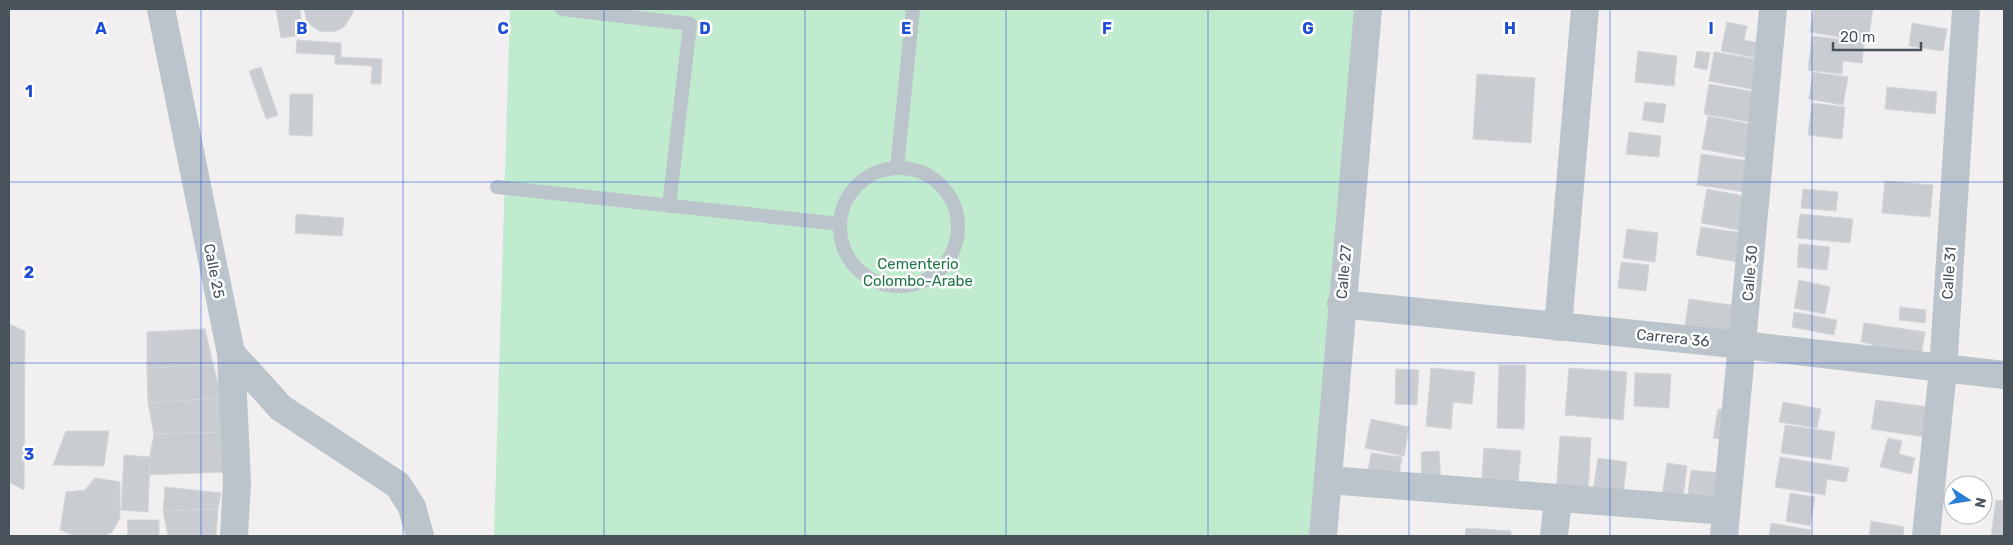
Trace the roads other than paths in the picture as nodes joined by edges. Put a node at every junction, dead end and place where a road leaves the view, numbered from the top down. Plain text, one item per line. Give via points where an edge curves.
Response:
1 (161, 9) edge
2 (562, 9) edge
3 (913, 9) edge
4 (1368, 9) edge
5 (1585, 9) edge
6 (1773, 9) edge
7 (1966, 9) edge
8 (897, 168) junction
9 (497, 187) dead end
10 (668, 206) junction
11 (840, 224) junction
12 (1341, 304) junction
13 (1558, 326) junction
14 (1743, 346) junction
15 (230, 353) junction
16 (1943, 370) junction
17 (2004, 375) edge
18 (1328, 480) junction
19 (1558, 498) junction
20 (1725, 523) edge
21 (234, 536) edge
22 (420, 536) edge
23 (1323, 536) edge
24 (1554, 536) edge
25 (1926, 536) edge

1 - 15 street, Calle 25
2 - 10 lane via 690,24
3 - 8 lane
4 - 12 street, Calle 27
5 - 13 street
6 - 14 street, Calle 30
7 - 16 street, Calle 31
8 - 11 lane via 874,173 850,194
8 - 11 lane via 925,174 947,192 958,218 956,246 941,270 916,285 888,286 862,274 845,252
9 - 10 lane
10 - 11 lane
12 - 13 street, Carrera 36
12 - 18 street, Calle 27
13 - 14 street, Carrera 36
14 - 16 street, Carrera 36
14 - 20 street, Calle 30
15 - 21 street, Calle 25 via 237,482
15 - 22 street via 281,408 398,486 412,507
16 - 17 street, Carrera 36
16 - 25 street, Calle 31
18 - 19 street
18 - 23 street, Calle 27
19 - 20 street
19 - 24 street

